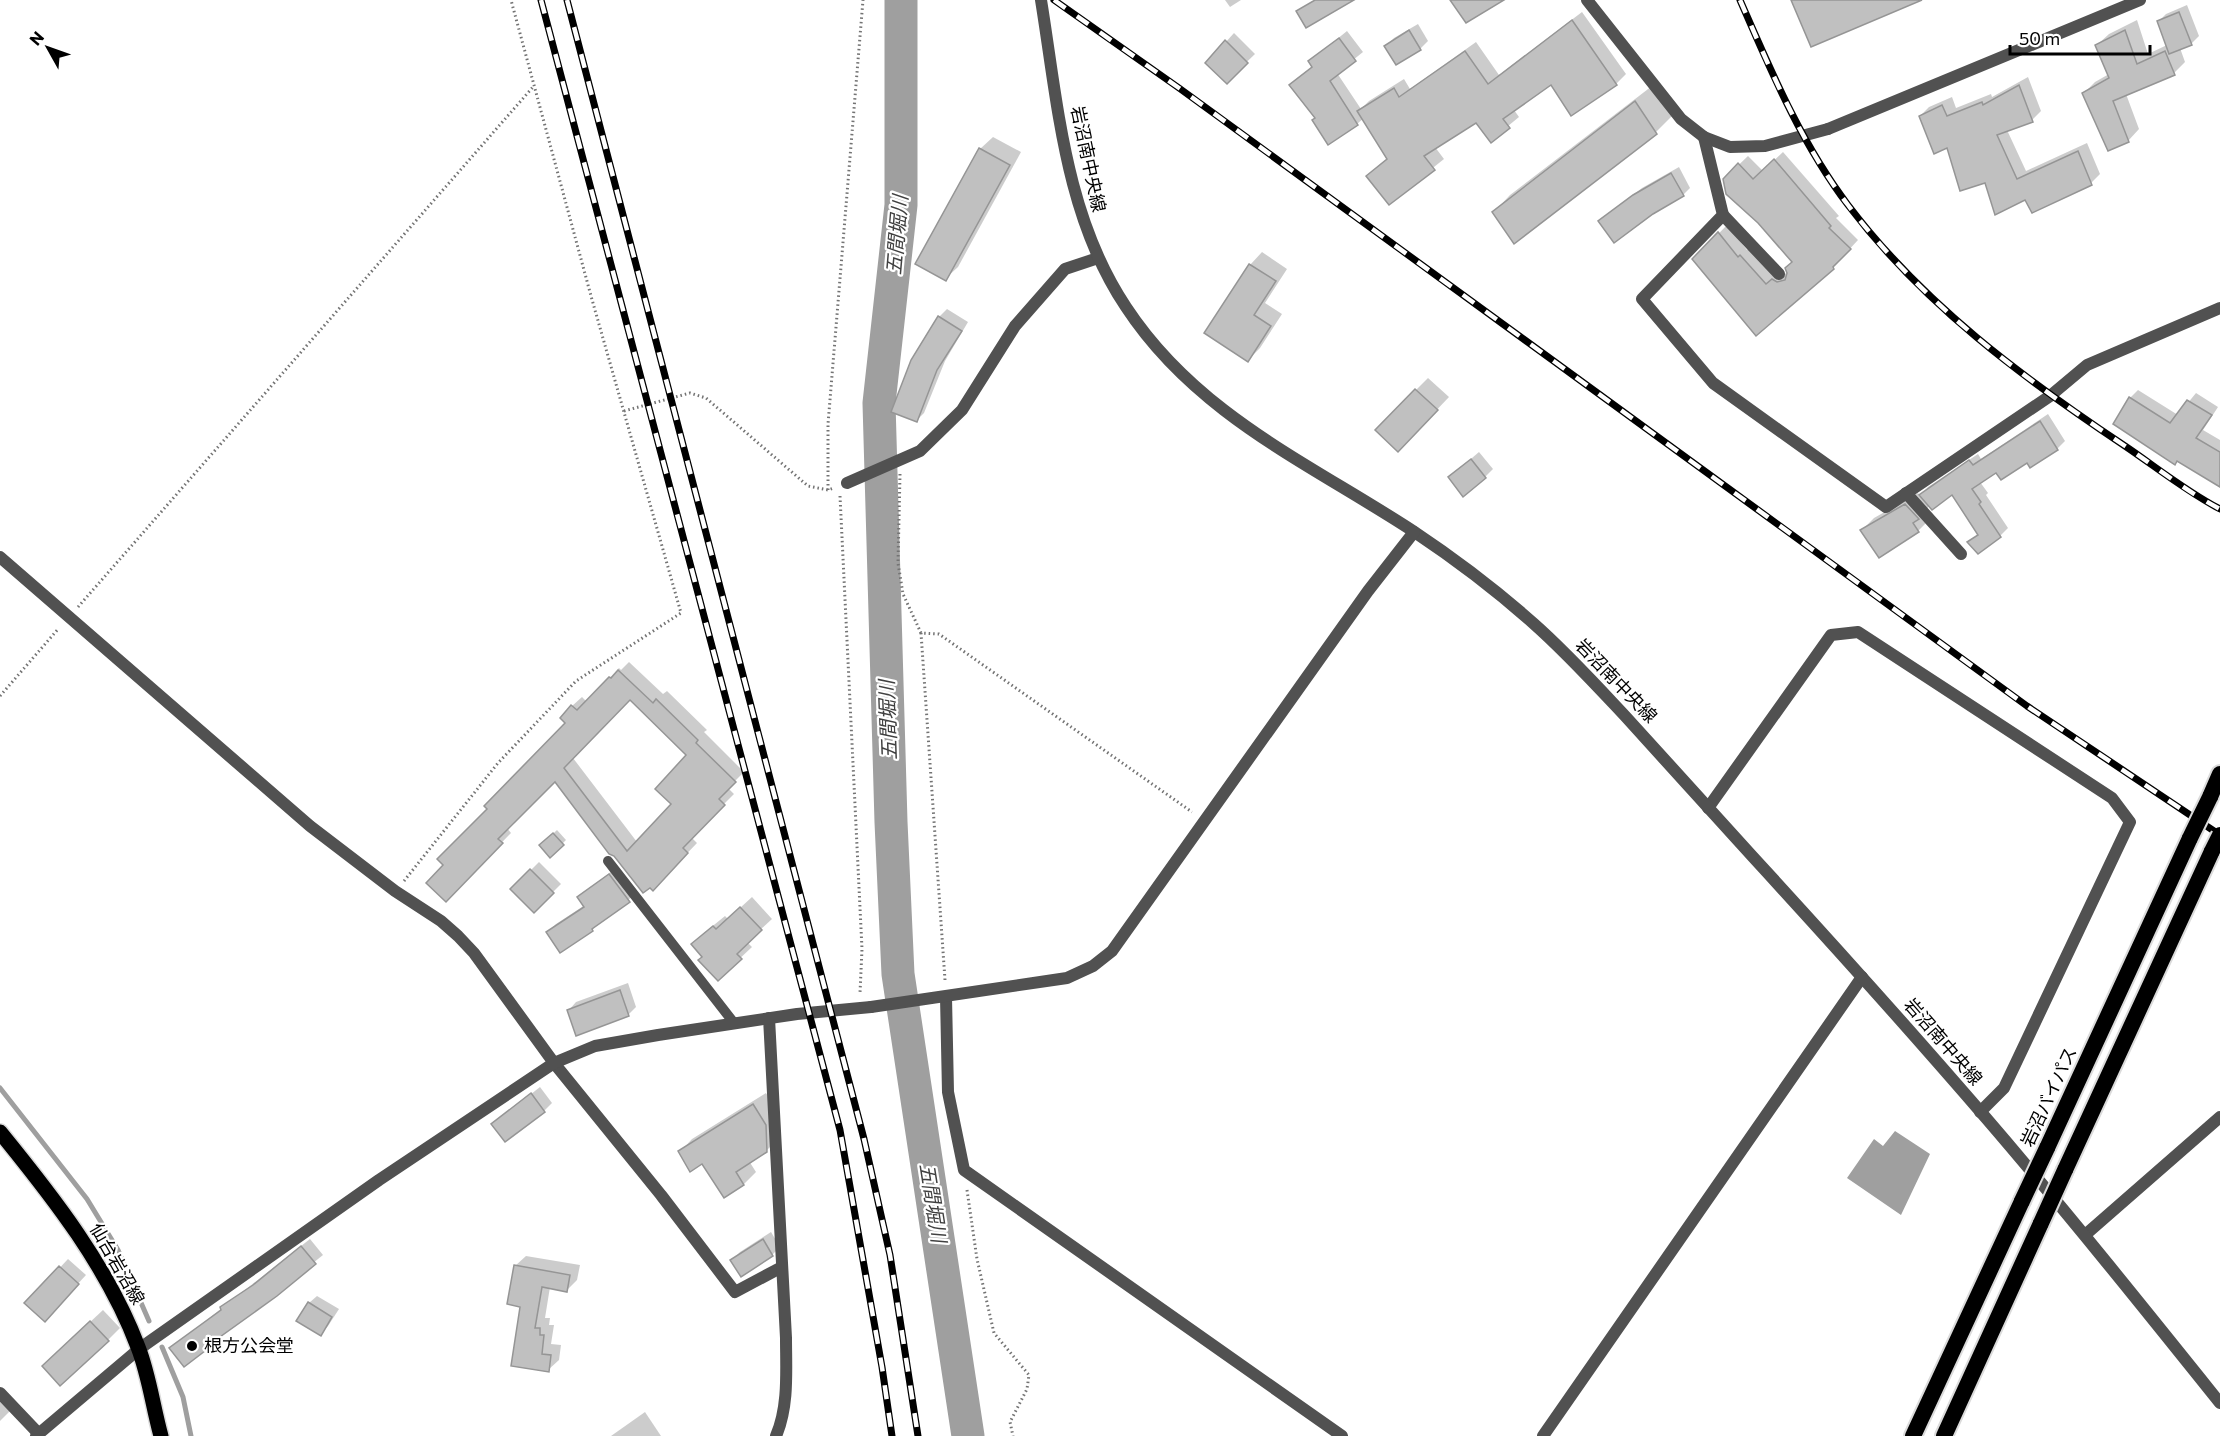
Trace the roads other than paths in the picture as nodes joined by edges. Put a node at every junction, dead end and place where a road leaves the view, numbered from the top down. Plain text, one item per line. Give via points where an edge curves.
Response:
1 (1041, 0) edge
2 (1587, 0) edge
3 (2140, 0) edge
4 (1704, 137) junction
5 (1723, 215) junction
6 (1098, 258) junction
7 (1779, 274) dead end
8 (2220, 308) edge
9 (847, 483) dead end
10 (1906, 493) junction
11 (1414, 532) junction
12 (1961, 554) dead end
13 (0, 557) edge
14 (2220, 774) edge
15 (1708, 808) junction
16 (2220, 835) edge
17 (608, 861) dead end
18 (1862, 977) junction
19 (946, 997) junction
20 (769, 1018) junction
21 (734, 1023) junction
22 (554, 1063) junction
23 (1980, 1112) junction
24 (2220, 1117) edge
25 (0, 1132) edge
26 (2085, 1234) junction
27 (782, 1267) junction
28 (139, 1348) junction
29 (0, 1393) edge
30 (2220, 1402) edge
31 (37, 1435) edge
32 (160, 1436) edge
33 (776, 1436) edge
34 (1342, 1436) edge
35 (1543, 1436) edge
36 (1913, 1436) edge
37 (1944, 1436) edge

1 - 6 street, 岩沼南中央線 via 1068,165 1081,217
2 - 4 street via 1681,119
3 - 4 street via 1828,129 1765,146 1730,147
4 - 5 street
5 - 7 street
5 - 10 street via 1642,299 1713,383 1886,507
6 - 9 street via 1065,269 1015,326 962,410 920,451
6 - 11 street, 岩沼南中央線 via 1150,341 1209,400
8 - 10 street via 2087,365 2050,396
10 - 12 street
11 - 15 street, 岩沼南中央線 via 1534,623
11 - 19 street via 1112,951 1093,966 1067,978
13 - 22 street via 310,826 441,921 474,953
14 - 36 highway, 岩沼バイパス, bridge
15 - 18 street, 岩沼南中央線
15 - 23 street via 1831,635 1858,632 2112,798 2130,822 2004,1088
16 - 37 highway, bridge
17 - 21 lane
18 - 23 street, 岩沼南中央線
18 - 35 street
19 - 20 street
19 - 34 street via 948,1092 964,1170
20 - 21 street
20 - 27 street
21 - 22 street via 595,1046
22 - 27 street via 735,1292
22 - 28 street
23 - 26 street, 岩沼南中央線
24 - 26 street
25 - 28 main road, 仙台岩沼線 via 59,1207 95,1261
26 - 30 street, 岩沼南中央線
27 - 33 street via 786,1379 782,1421
28 - 31 street
28 - 32 main road, 仙台岩沼線
29 - 31 street

